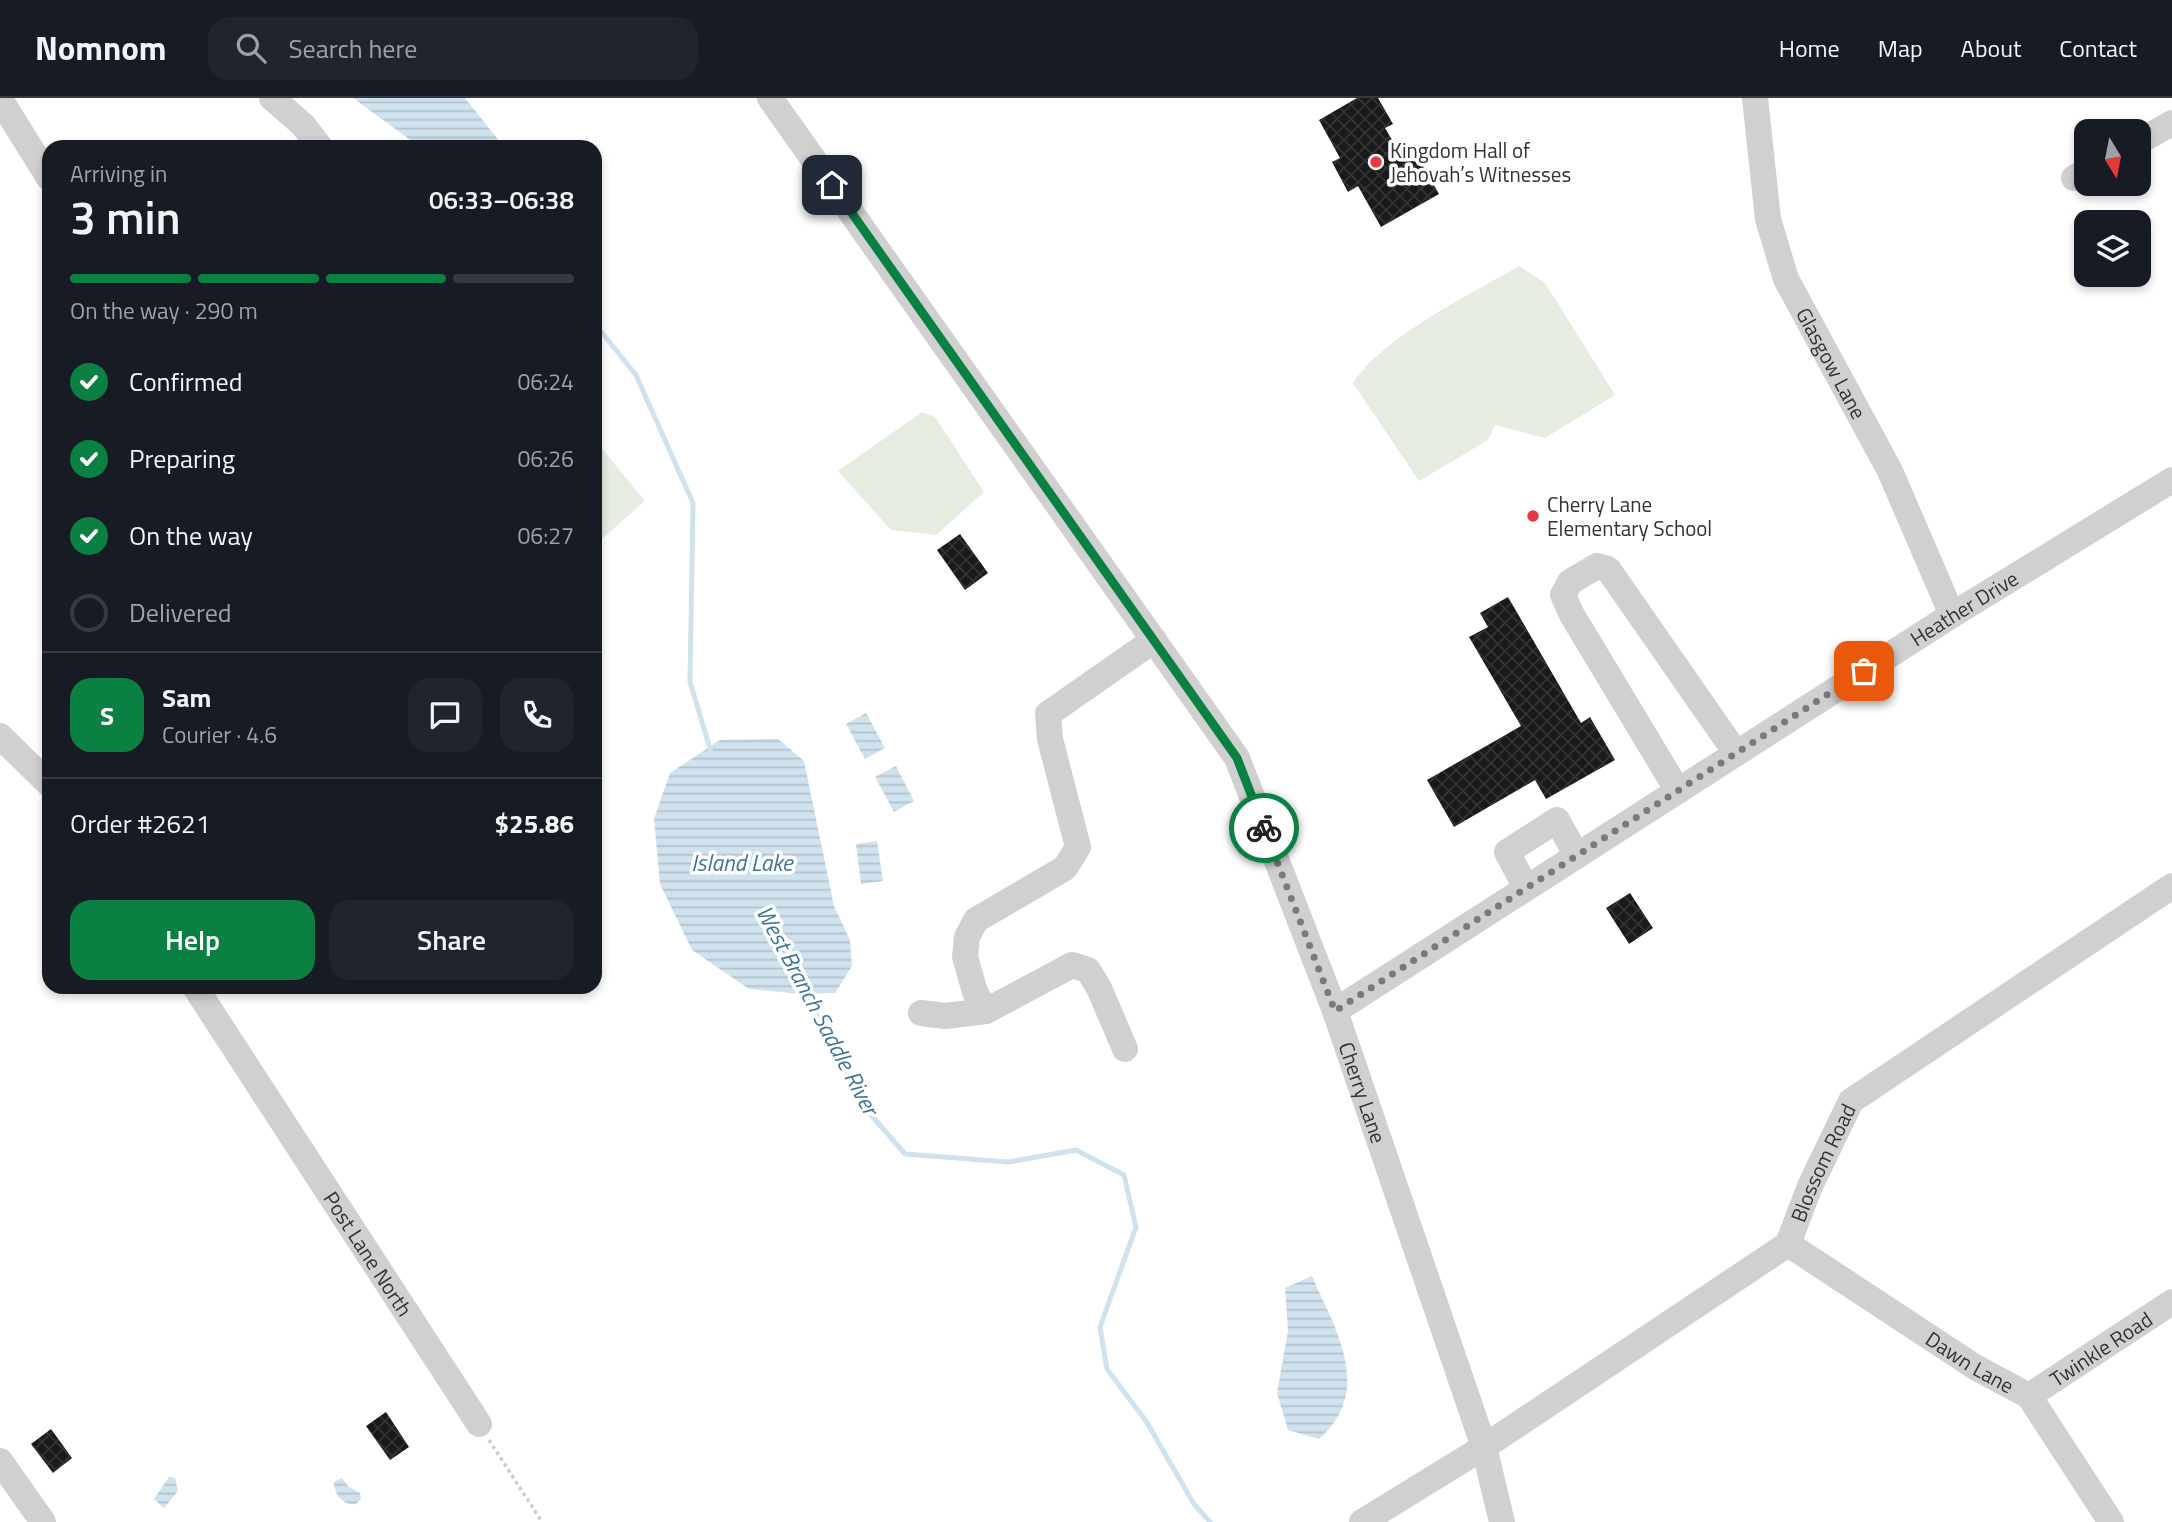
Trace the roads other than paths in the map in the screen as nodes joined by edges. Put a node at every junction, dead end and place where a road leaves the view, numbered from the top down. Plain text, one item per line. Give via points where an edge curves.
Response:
1 (272, 98) edge
2 (770, 98) edge
3 (1755, 98) edge
4 (0, 99) edge
5 (2172, 123) edge
6 (2151, 135) edge
7 (315, 140) edge
8 (42, 167) edge
9 (2172, 480) edge
10 (1952, 615) junction
11 (1154, 640) junction
12 (0, 736) edge
13 (1736, 754) junction
14 (42, 777) edge
15 (1678, 791) junction
16 (1577, 856) junction
17 (2172, 886) edge
18 (1526, 888) junction
19 (200, 994) edge
20 (1335, 1011) junction
21 (986, 1012) junction
22 (921, 1013) dead end
23 (1125, 1049) dead end
24 (1788, 1244) junction
25 (2172, 1302) edge
26 (2029, 1396) junction
27 (479, 1424) road end
28 (1484, 1447) junction
29 (0, 1461) edge
30 (43, 1522) edge
31 (1362, 1522) edge
32 (1502, 1522) edge
33 (2110, 1522) edge

1 - 7 street
2 - 11 street, Cherry Lane
3 - 10 street, Glasgow Lane via 1768,219 1786,279 1890,471
4 - 8 street
5 - 6 street
9 - 10 street, Heather Drive
10 - 13 street, Heather Drive
11 - 20 street, Cherry Lane via 1237,758
11 - 21 street via 1048,714 1050,739 1078,847 1065,867 976,920 967,937 965,957
12 - 14 street
13 - 15 street, Heather Drive
13 - 15 street via 1608,569 1597,566 1570,582 1563,595 1572,615
15 - 16 street, Heather Drive
16 - 18 street, Heather Drive
16 - 18 street via 1557,820 1507,852
17 - 24 street, Blossom Road via 1851,1101
18 - 20 street, Heather Drive
19 - 27 street, Post Lane North
20 - 28 street, Cherry Lane
21 - 22 street
21 - 23 street via 1072,965 1088,970
24 - 26 street, Dawn Lane via 1975,1367
24 - 28 street, Blossom Road
25 - 26 street, Twinkle Road
26 - 33 street, Dawn Lane
28 - 31 street, Blossom Road
28 - 32 street, Cherry Lane
29 - 30 street

